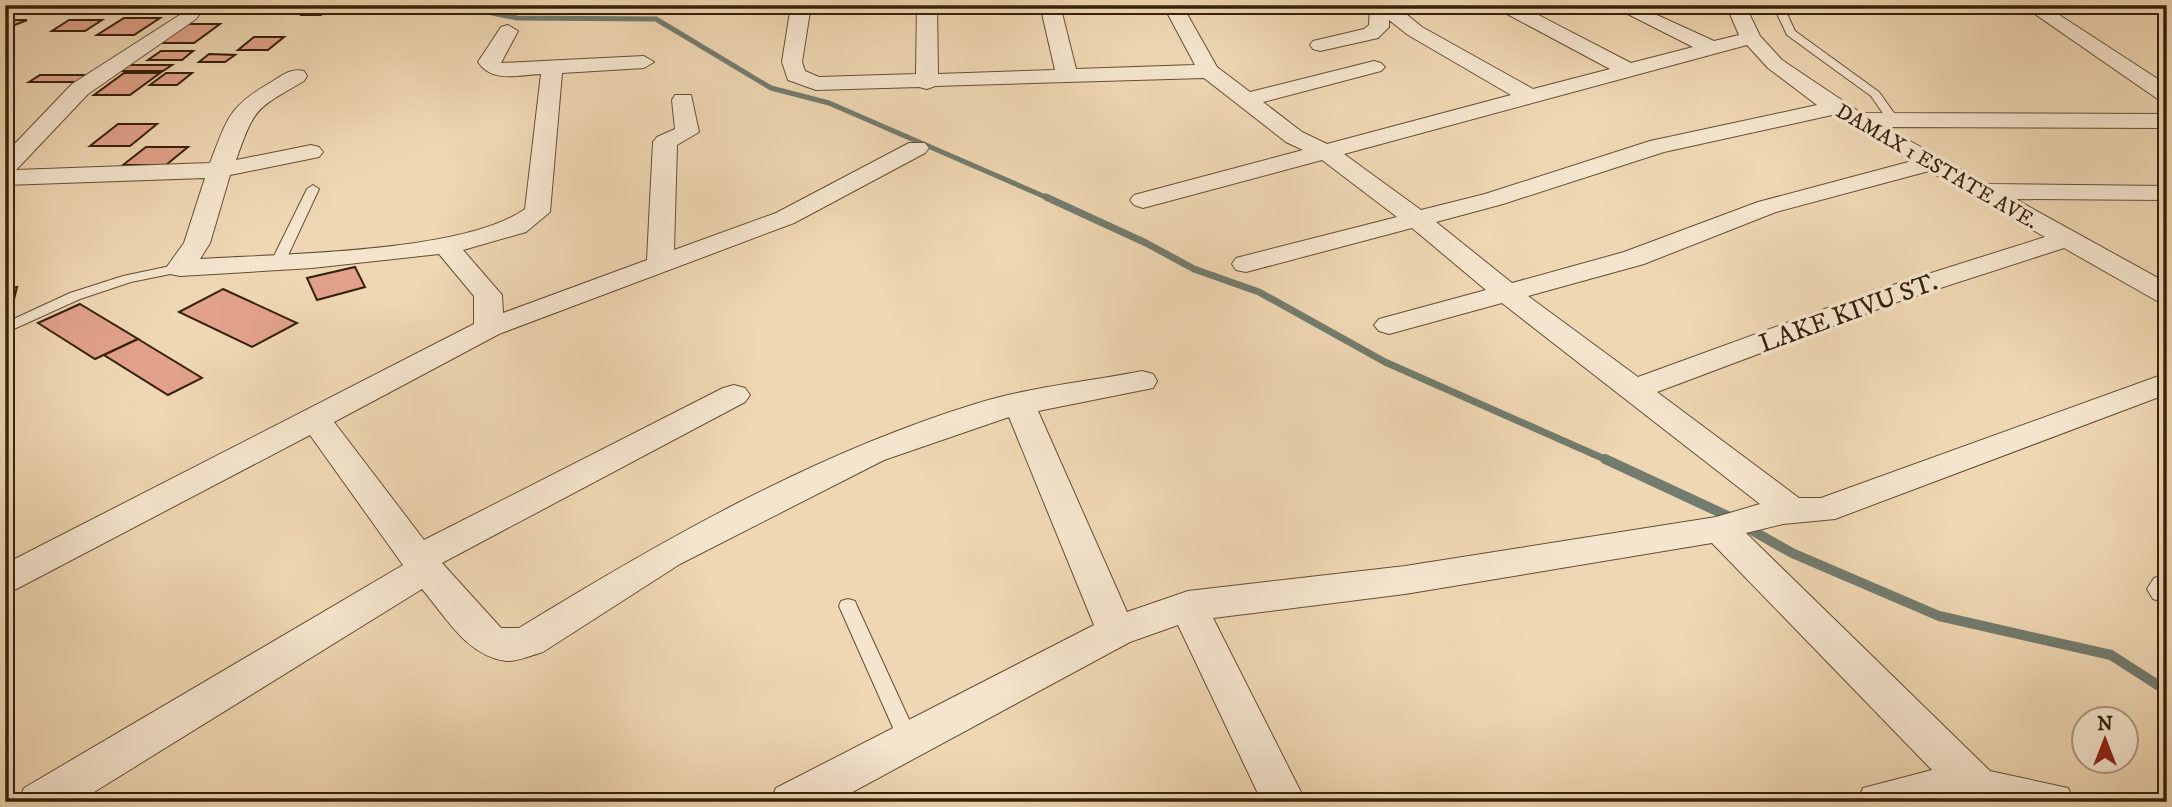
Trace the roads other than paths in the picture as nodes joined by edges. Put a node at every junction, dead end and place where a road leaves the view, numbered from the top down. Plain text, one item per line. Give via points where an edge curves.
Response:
1 (801, 5) edge
2 (927, 5) edge
3 (1050, 5) edge
4 (1172, 5) edge
5 (1382, 5) edge
6 (1619, 5) edge
7 (1735, 5) edge
8 (1778, 5) edge
9 (2031, 5) edge
10 (2139, 5) edge
11 (2167, 6) edge
12 (1514, 10) dead end
13 (189, 15) dead end
14 (508, 31) dead end
15 (1751, 38) junction
16 (1320, 45) dead end
17 (1712, 48) junction
18 (644, 62) dead end
19 (1374, 67) dead end
20 (552, 68) junction
21 (1209, 71) junction
22 (1630, 71) junction
23 (296, 75) dead end
24 (1067, 77) junction
25 (927, 83) junction
26 (2167, 95) edge
27 (1532, 98) junction
28 (683, 100) dead end
29 (1247, 100) junction
30 (1835, 108) junction
31 (1858, 120) junction
32 (1893, 120) junction
33 (2167, 121) edge
34 (917, 148) dead end
35 (312, 152) dead end
36 (1328, 153) junction
37 (1932, 163) junction
38 (5, 169) edge
39 (220, 170) junction
40 (5, 178) edge
41 (313, 189) dead end
42 (1981, 191) junction
43 (2167, 192) edge
44 (1143, 200) dead end
45 (1416, 219) junction
46 (2065, 239) junction
47 (446, 246) junction
48 (278, 262) junction
49 (1246, 264) dead end
50 (660, 265) junction
51 (180, 268) junction
52 (1507, 293) junction
53 (2166, 295) edge
54 (1389, 325) dead end
55 (489, 328) junction
56 (5, 329) edge
57 (1142, 381) dead end
58 (2167, 383) edge
59 (1633, 390) junction
60 (734, 396) dead end
61 (1020, 405) junction
62 (314, 418) junction
63 (1750, 519) junction
64 (424, 563) junction
65 (5, 580) edge
66 (848, 606) dead end
67 (1188, 606) junction
68 (1116, 631) junction
69 (908, 739) junction
70 (1978, 788) junction
71 (40, 802) edge
72 (792, 802) edge
73 (1283, 802) edge
74 (1879, 802) edge
75 (2052, 802) edge

1 - 25 street via 792,62 801,79 829,86
2 - 25 street
3 - 24 street
4 - 21 street
5 - 16 street via 1379,27 1371,34
5 - 27 street via 1415,30
6 - 17 street
7 - 15 street, DAMAX 1 ESTATE AVE.
8 - 32 lane via 1791,33 1875,94
9 - 26 street
10 - 11 street
12 - 22 street
13 - 38 street via 80,89
14 - 20 street via 488,62 490,67
15 - 17 street
15 - 30 street, DAMAX 1 ESTATE AVE. via 1775,64
17 - 22 street
18 - 20 street
19 - 29 street
20 - 47 street via 536,215 516,229
21 - 24 street
21 - 29 street
22 - 27 street
23 - 39 street via 251,103 239,119
24 - 25 street
27 - 36 street
28 - 50 street via 687,132 665,142
29 - 36 street via 1294,137
30 - 31 street, DAMAX 1 ESTATE AVE.
30 - 45 street via 1658,146
31 - 32 street
31 - 37 street, DAMAX 1 ESTATE AVE.
32 - 33 street
34 - 50 street via 785,218
35 - 39 street
36 - 44 street
36 - 45 street
37 - 42 street, DAMAX 1 ESTATE AVE.
37 - 52 street via 1767,207 1633,258
39 - 40 street
39 - 51 street via 197,243
41 - 48 lane
42 - 43 street
42 - 46 street, DAMAX 1 ESTATE AVE.
45 - 49 street
45 - 52 street
46 - 53 street, DAMAX 1 ESTATE AVE.
46 - 59 street, LAKE KIVU ST. via 1884,297
47 - 48 street
47 - 55 street via 488,295
48 - 51 street
50 - 55 street
51 - 56 lane via 75,296
52 - 54 street
52 - 59 street
55 - 62 street
57 - 61 street
58 - 63 street via 1823,510
59 - 63 street
60 - 64 street
61 - 64 street via 986,411 872,452 667,555 529,641 508,646 488,640
61 - 68 street
62 - 64 street
62 - 65 street
63 - 67 street via 1405,580
63 - 70 street
64 - 71 street
66 - 69 lane
67 - 68 street
67 - 73 street
68 - 69 street
69 - 72 street
70 - 74 street via 1930,789
70 - 75 street

